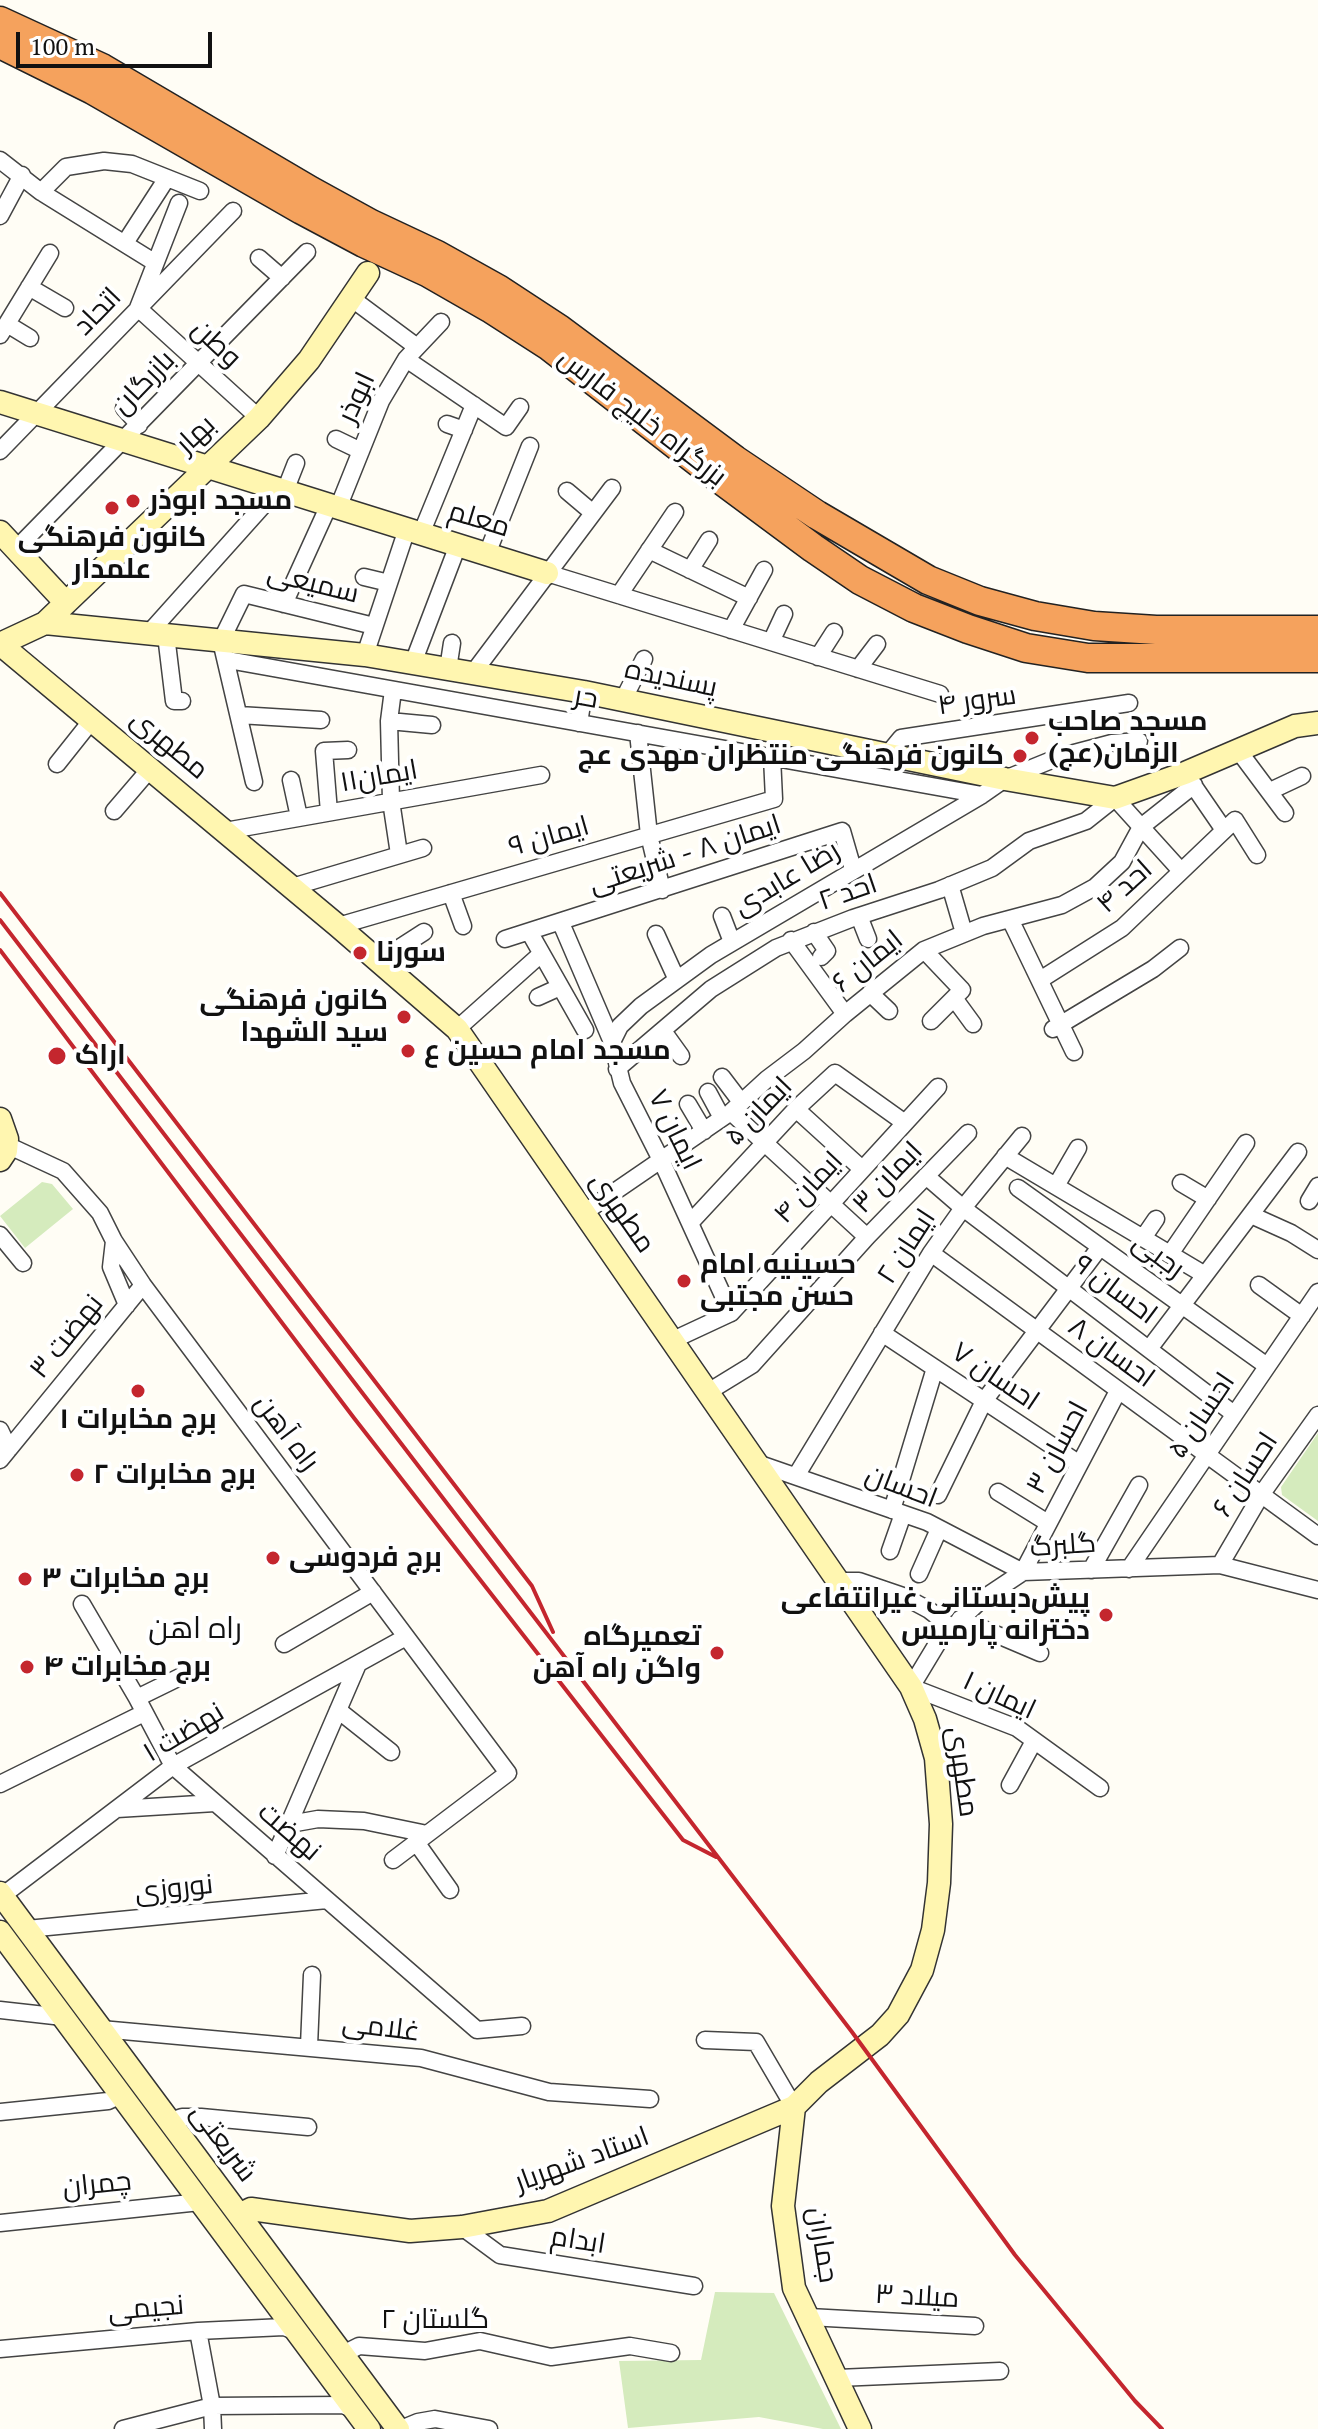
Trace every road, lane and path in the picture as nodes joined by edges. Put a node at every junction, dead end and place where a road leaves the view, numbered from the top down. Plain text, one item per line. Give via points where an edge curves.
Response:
1 (0, 21) edge
2 (0, 44) edge
3 (0, 160) edge
4 (22, 175) junction
5 (167, 178) junction
6 (200, 191) dead end
7 (41, 192) junction
8 (179, 203) dead end
9 (233, 211) dead end
10 (0, 216) edge
11 (125, 243) junction
12 (307, 252) dead end
13 (50, 253) dead end
14 (259, 258) dead end
15 (154, 262) junction
16 (368, 273) dead end
17 (282, 278) junction
18 (29, 287) junction
19 (351, 298) junction
20 (65, 308) dead end
21 (138, 308) junction
22 (441, 322) dead end
23 (3, 330) edge
24 (30, 338) dead end
25 (412, 353) junction
26 (199, 364) junction
27 (0, 402) edge
28 (474, 405) junction
29 (520, 407) dead end
30 (124, 408) dead end
31 (37, 412) junction
32 (259, 418) junction
33 (447, 424) dead end
34 (351, 425) dead end
35 (464, 430) junction
36 (132, 433) junction
37 (336, 439) dead end
38 (364, 443) junction
39 (530, 446) dead end
40 (0, 451) edge
41 (296, 463) dead end
42 (206, 467) junction
43 (612, 488) dead end
44 (282, 490) junction
45 (567, 491) dead end
46 (334, 506) junction
47 (675, 512) dead end
48 (593, 513) junction
49 (0, 532) edge
50 (414, 532) junction
51 (709, 540) dead end
52 (458, 545) junction
53 (16, 549) junction
54 (649, 550) junction
55 (487, 554) junction
56 (690, 570) junction
57 (764, 570) dead end
58 (547, 573) junction
59 (364, 577) dead end
60 (389, 583) junction
61 (619, 595) junction
62 (749, 598) junction
63 (66, 603) junction
64 (284, 604) junction
65 (784, 614) dead end
66 (45, 623) junction
67 (374, 626) junction
68 (731, 630) junction
69 (1318, 630) edge
70 (834, 632) dead end
71 (157, 635) junction
72 (771, 642) junction
73 (452, 643) dead end
74 (0, 644) edge
75 (877, 644) dead end
76 (224, 651) junction
77 (365, 655) junction
78 (818, 657) junction
79 (1318, 658) edge
80 (644, 659) dead end
81 (413, 663) junction
82 (448, 669) junction
83 (858, 669) junction
84 (480, 674) junction
85 (393, 690) junction
86 (584, 692) junction
87 (940, 694) dead end
88 (623, 700) junction
89 (182, 701) dead end
90 (1129, 703) dead end
91 (485, 706) junction
92 (239, 715) junction
93 (92, 720) junction
94 (321, 720) dead end
95 (389, 721) junction
96 (579, 723) junction
97 (1318, 723) edge
98 (432, 725) dead end
99 (638, 733) junction
100 (673, 740) junction
101 (1139, 741) dead end
102 (348, 750) dead end
103 (1238, 750) junction
104 (887, 755) junction
105 (772, 757) junction
106 (675, 759) dead end
107 (57, 764) dead end
108 (150, 769) junction
109 (541, 775) dead end
110 (1302, 776) dead end
111 (1005, 779) junction
112 (1189, 779) junction
113 (291, 780) dead end
114 (254, 782) dead end
115 (1270, 791) junction
116 (982, 795) junction
117 (1115, 798) junction
118 (391, 801) junction
119 (114, 811) dead end
120 (329, 812) junction
121 (1285, 813) dead end
122 (299, 817) junction
123 (1230, 825) junction
124 (1141, 827) junction
125 (225, 831) junction
126 (649, 835) junction
127 (423, 848) dead end
128 (399, 854) junction
129 (1257, 855) dead end
130 (853, 869) junction
131 (1181, 871) junction
132 (950, 885) junction
133 (292, 887) junction
134 (662, 890) junction
135 (451, 893) junction
136 (722, 916) dead end
137 (859, 916) junction
138 (1010, 919) junction
139 (561, 923) junction
140 (338, 926) junction
141 (463, 926) dead end
142 (424, 932) dead end
143 (814, 932) junction
144 (530, 933) junction
145 (964, 933) junction
146 (656, 934) dead end
147 (505, 939) dead end
148 (868, 939) dead end
149 (791, 940) junction
150 (732, 942) junction
151 (1180, 948) dead end
152 (924, 950) junction
153 (541, 954) junction
154 (821, 957) dead end
155 (379, 961) junction
156 (677, 980) junction
157 (1040, 980) junction
158 (560, 987) junction
159 (870, 993) junction
160 (538, 997) dead end
161 (954, 998) junction
162 (889, 1011) dead end
163 (845, 1014) junction
164 (931, 1021) dead end
165 (973, 1024) dead end
166 (1057, 1026) junction
167 (457, 1029) junction
168 (585, 1030) dead end
169 (663, 1031) junction
170 (612, 1042) junction
171 (1074, 1052) dead end
172 (681, 1056) dead end
173 (617, 1069) junction
174 (722, 1077) dead end
175 (938, 1087) dead end
176 (708, 1092) dead end
177 (688, 1104) dead end
178 (796, 1109) junction
179 (731, 1111) junction
180 (0, 1119) edge
181 (905, 1123) junction
182 (704, 1131) junction
183 (968, 1133) dead end
184 (1022, 1136) dead end
185 (764, 1143) junction
186 (1246, 1143) dead end
187 (1078, 1148) dead end
188 (1298, 1152) dead end
189 (4, 1153) edge
190 (1005, 1156) junction
191 (662, 1162) junction
192 (862, 1169) junction
193 (926, 1176) junction
194 (1181, 1183) dead end
195 (1056, 1186) junction
196 (1318, 1186) edge
197 (1018, 1188) dead end
198 (1208, 1199) junction
199 (1309, 1201) dead end
200 (830, 1203) junction
201 (963, 1208) junction
202 (585, 1212) junction
203 (1251, 1215) junction
204 (1156, 1219) dead end
205 (690, 1223) junction
206 (0, 1235) edge
207 (867, 1237) junction
208 (1143, 1238) junction
209 (114, 1241) junction
210 (1100, 1247) junction
211 (1318, 1250) edge
212 (931, 1253) junction
213 (1170, 1254) junction
214 (23, 1263) dead end
215 (1205, 1275) junction
216 (143, 1285) junction
217 (1259, 1285) dead end
218 (1070, 1289) junction
219 (1318, 1292) edge
220 (127, 1305) junction
221 (1182, 1306) junction
222 (731, 1313) junction
223 (1302, 1316) junction
224 (1035, 1330) junction
225 (882, 1333) junction
226 (673, 1340) junction
227 (1149, 1349) junction
228 (1267, 1366) junction
229 (935, 1368) junction
230 (1118, 1391) junction
231 (708, 1392) junction
232 (984, 1401) junction
233 (1234, 1414) junction
234 (1318, 1415) edge
235 (0, 1430) edge
236 (4, 1454) edge
237 (1207, 1455) junction
238 (757, 1463) junction
239 (1078, 1463) junction
240 (796, 1476) junction
241 (1139, 1485) dead end
242 (998, 1492) dead end
243 (938, 1495) dead end
244 (1261, 1495) junction
245 (897, 1512) junction
246 (1048, 1523) junction
247 (939, 1529) junction
248 (1318, 1536) edge
249 (890, 1551) dead end
250 (1220, 1565) junction
251 (1129, 1569) junction
252 (1091, 1570) junction
253 (1023, 1572) junction
254 (919, 1574) dead end
255 (840, 1581) junction
256 (1318, 1590) edge
257 (373, 1592) junction
258 (82, 1604) dead end
259 (956, 1623) junction
260 (406, 1637) junction
261 (284, 1644) dead end
262 (1040, 1653) dead end
263 (358, 1664) junction
264 (184, 1675) dead end
265 (911, 1687) junction
266 (141, 1706) junction
267 (338, 1710) junction
268 (1034, 1741) junction
269 (391, 1752) dead end
270 (173, 1766) junction
271 (0, 1784) edge
272 (1010, 1785) dead end
273 (1100, 1788) dead end
274 (215, 1803) junction
275 (116, 1809) junction
276 (290, 1824) junction
277 (422, 1838) junction
278 (275, 1856) junction
279 (393, 1860) dead end
280 (450, 1890) dead end
281 (1, 1894) edge
282 (327, 1900) junction
283 (27, 1929) junction
284 (0, 1932) edge
285 (312, 1975) dead end
286 (0, 2010) edge
287 (63, 2017) junction
288 (522, 2026) dead end
289 (101, 2029) junction
290 (705, 2040) dead end
291 (309, 2046) junction
292 (121, 2095) junction
293 (650, 2099) dead end
294 (794, 2107) junction
295 (0, 2112) edge
296 (170, 2121) junction
297 (308, 2127) dead end
298 (200, 2202) junction
299 (239, 2215) junction
300 (0, 2223) edge
301 (462, 2227) junction
302 (694, 2286) dead end
303 (809, 2317) junction
304 (975, 2326) dead end
305 (198, 2331) junction
306 (297, 2332) junction
307 (0, 2349) edge
308 (671, 2353) dead end
309 (343, 2354) junction
310 (1000, 2371) dead end
311 (838, 2378) junction
312 (212, 2406) junction
313 (355, 2410) junction
314 (123, 2429) edge
315 (213, 2429) edge
316 (369, 2429) edge
317 (400, 2429) edge
318 (489, 2429) edge
319 (860, 2429) edge

1 - 69 highway, بزرگراه خلیج فارس via 102,68 311,191 498,289 735,460 928,580 980,601 1094,626
2 - 79 highway, بزرگراه خلیج فارس via 490,308 549,346 813,548 914,608 1026,648 1088,658
3 - 4 street
4 - 7 street
4 - 10 street
5 - 6 street
5 - 7 street via 132,164 104,161 66,167
5 - 11 street
7 - 11 street
8 - 15 street
9 - 21 street, اتحاد
11 - 15 street
12 - 17 street, بازرگان
13 - 18 street
14 - 17 street
15 - 21 street
16 - 19 street, بهار
17 - 26 street, بازرگان
18 - 20 street
18 - 23 street
19 - 25 street
19 - 32 street, بهار via 309,360
21 - 26 street, وطن
21 - 31 street, اتحاد
22 - 25 street, ابوذر
23 - 24 street
25 - 28 street
25 - 38 street, ابوذر via 381,401
26 - 32 street, وطن
26 - 36 street, بازرگان
27 - 31 street, معلم
28 - 29 street via 506,427
28 - 35 street
30 - 36 street
31 - 36 street, معلم
31 - 40 street, اتحاد
32 - 42 street, بهار
33 - 35 street
34 - 38 street
35 - 50 street
36 - 42 street, معلم
36 - 53 street, بازرگان
37 - 38 street
38 - 46 street, ابوذر
39 - 55 street
41 - 44 street
42 - 44 street, معلم
42 - 63 street, بهار
43 - 48 street
44 - 46 street, معلم
44 - 71 street
45 - 48 street
46 - 50 street, معلم
46 - 64 street, ابوذر
47 - 54 street
48 - 58 street
49 - 53 street
50 - 52 street, معلم
50 - 60 street
51 - 56 street
52 - 55 street, معلم
52 - 81 street
53 - 63 street
54 - 56 street
54 - 61 street
55 - 58 street, معلم
56 - 62 street
57 - 62 street
58 - 61 street, معلم
58 - 84 street
59 - 60 street
60 - 67 street
61 - 68 street, معلم
62 - 68 street
63 - 66 street, بهار
64 - 67 street, سمیعی
64 - 76 street, سمیعی via 244,594
65 - 72 street
66 - 71 street, پسندیده
66 - 74 street
67 - 77 street
68 - 72 street, معلم
70 - 78 street
71 - 76 street, پسندیده
71 - 89 street via 174,701
72 - 78 street, معلم
73 - 82 street
74 - 93 street, مطهری
75 - 83 street
76 - 77 street, پسندیده
76 - 85 street, حر
76 - 92 street
77 - 81 street, پسندیده
78 - 83 street, معلم
80 - 88 street
81 - 82 street, پسندیده
82 - 84 street, پسندیده
83 - 87 street, معلم
84 - 86 street, پسندیده
84 - 91 street
85 - 91 street, حر
85 - 95 street
86 - 88 street, پسندیده
86 - 96 street
88 - 104 street, پسندیده
90 - 104 street, سرور ۴ via 901,738
91 - 96 street, حر
92 - 94 street via 279,724
92 - 114 street
93 - 107 street
93 - 108 street, مطهری
95 - 98 street
95 - 118 street
96 - 99 street, حر
97 - 103 street, پسندیده via 1295,726
99 - 100 street, حر
99 - 126 street
100 - 105 street, حر
100 - 106 street
101 - 111 street, رضا عابدی via 1059,757
102 - 120 street via 324,751
103 - 112 street, پسندیده
103 - 115 street
104 - 111 street, پسندیده
105 - 116 street, حر
105 - 126 street, ایمان ۹ via 774,799
108 - 119 street
108 - 125 street, مطهری
109 - 118 street, ایمان۱۱
110 - 115 street
111 - 116 street, رضا عابدی
111 - 117 street, پسندیده
112 - 117 street, پسندیده
112 - 123 street
112 - 124 street, ایمان ۶
113 - 122 street
115 - 121 street
116 - 130 street, رضا عابدی
117 - 124 street
117 - 132 street, احد ۲ via 1086,821 1029,841 992,868
118 - 120 street, ایمان۱۱
118 - 128 street
120 - 122 street, ایمان۱۱
122 - 125 street, ایمان۱۱
123 - 129 street
123 - 131 street, احد ۴
124 - 131 street
124 - 138 street, ایمان ۶ via 1122,862 1095,887 1062,905
125 - 133 street, مطهری
126 - 134 street
126 - 135 street, ایمان ۹
127 - 128 street
128 - 133 street
130 - 134 street, ایمان ۸ - شریعتی via 842,831
130 - 150 street, رضا عابدی
131 - 157 street, احد ۴ via 1122,928
132 - 137 street, احد ۲
132 - 145 street
133 - 140 street, مطهری
134 - 139 street, ایمان ۸ - شریعتی
135 - 140 street, ایمان ۹
135 - 141 street
136 - 150 street
137 - 143 street, احد ۲
137 - 148 street
138 - 145 street, ایمان ۶
138 - 157 street
139 - 144 street, ایمان ۸ - شریعتی
139 - 170 street, ایمان ۷
140 - 155 street, مطهری
142 - 155 street
143 - 149 street, احد ۲
143 - 154 street via 827,951
144 - 147 street, ایمان ۸ - شریعتی
144 - 153 street
145 - 152 street, ایمان ۶
146 - 156 street
149 - 163 street
149 - 169 street, احد ۲ via 711,989
150 - 156 street, رضا عابدی
151 - 166 street
152 - 159 street, ایمان ۶
152 - 161 street via 962,990
153 - 158 street
153 - 167 street
155 - 167 street, مطهری
156 - 170 street, رضا عابدی via 620,1026
157 - 166 street
158 - 160 street
158 - 168 street
159 - 162 street
159 - 163 street, ایمان ۶
161 - 164 street
161 - 165 street
163 - 179 street, ایمان ۶
166 - 171 street
167 - 202 street, مطهری
169 - 172 street
169 - 173 street, احد ۲
170 - 173 street, ایمان ۷
173 - 191 street, ایمان ۷
174 - 179 street
175 - 181 street, ایمان ۴
176 - 179 street
177 - 182 street
178 - 181 street, ایمان ۵ via 835,1073
178 - 185 street, ایمان ۵
178 - 192 street
179 - 182 street, ایمان ۶
179 - 185 street
180 - 189 street via 6,1134
181 - 192 street, ایمان ۴
182 - 191 street, ایمان ۶
183 - 193 street, ایمان ۳
184 - 190 street, ایمان ۲
185 - 200 street
185 - 205 street, ایمان ۵
186 - 198 street
187 - 195 street
188 - 203 street
189 - 209 street, راه آهن via 63,1171 100,1213
190 - 195 street, رجبی
190 - 201 street, ایمان ۲
191 - 202 street, ایمان ۶
191 - 205 street, ایمان ۷
192 - 200 street, ایمان ۴
193 - 201 street, احسان ۹
193 - 207 street, ایمان ۳
194 - 198 street
195 - 208 street, رجبی
196 - 199 street
197 - 210 street, رجبی
198 - 213 street
200 - 207 street
200 - 222 street, ایمان ۴
201 - 212 street, ایمان ۲
201 - 218 street, احسان ۹
202 - 226 street, مطهری
203 - 211 street
203 - 215 street
204 - 208 street
205 - 222 street, ایمان ۷
206 - 214 street
207 - 231 street, ایمان ۳ via 752,1365
208 - 213 street, رجبی
209 - 216 street, راه آهن
209 - 220 street via 111,1267
210 - 218 street
210 - 221 street, رجبی
212 - 224 street, احسان ۸
212 - 225 street, ایمان ۲
213 - 215 street, رجبی
215 - 221 street
216 - 220 street, نهضت ۳
216 - 257 street, راه آهن
217 - 223 street
218 - 224 street
218 - 227 street, احسان ۹
219 - 223 street, احسان ۵
220 - 236 street, نهضت ۳
221 - 227 street
221 - 228 street, رجبی
222 - 226 street, ایمان ۴
223 - 228 street, احسان ۵
224 - 230 street, احسان ۸
224 - 232 street
225 - 229 street, احسان ۷
225 - 240 street, ایمان ۲
226 - 231 street, مطهری
227 - 233 street, احسان ۹
228 - 233 street, احسان ۵
229 - 232 street, احسان ۷
229 - 245 street
230 - 237 street, احسان ۸
230 - 239 street, احسان ۳
231 - 238 street, مطهری
232 - 239 street, احسان ۷
232 - 243 street
233 - 237 street, احسان ۵
234 - 244 street, احسان ۶
235 - 236 street
237 - 244 street, احسان ۸
237 - 251 street, احسان ۵
238 - 240 street, احسان
238 - 255 street, مطهری
239 - 246 street, احسان ۳
240 - 245 street, احسان
241 - 252 street
242 - 246 street
244 - 248 street, احسان ۸
244 - 250 street, احسان ۶
245 - 247 street, احسان
245 - 249 street
246 - 253 street, احسان ۳
247 - 253 street, احسان
247 - 254 street
250 - 251 street, گلبرگ
250 - 256 street, گلبرگ
251 - 252 street, گلبرگ
252 - 253 street, گلبرگ
253 - 259 street, گلبرگ
255 - 259 street via 859,1581 903,1596
255 - 265 street, مطهری
257 - 260 street, راه آهن
257 - 261 street
258 - 266 street, نهضت
259 - 262 street
259 - 265 street, گلبرگ
260 - 263 street, نهضت ۱
260 - 277 street, راه آهن via 508,1773
263 - 267 street
263 - 270 street, نهضت ۱
264 - 266 street
265 - 268 street, ایمان ۱ via 1017,1728
265 - 294 street, مطهری via 936,1758 941,1824 933,1930 922,1970 898,2015 880,2035
266 - 270 street, نهضت
266 - 271 street
267 - 269 street
267 - 276 street
268 - 272 street
268 - 273 street, ایمان ۱
270 - 274 street, نهضت
270 - 275 street, نهضت ۱
274 - 275 street
274 - 278 street, نهضت
275 - 281 street, نهضت ۱
276 - 277 street via 364,1821
276 - 278 street
277 - 279 street
277 - 280 street
278 - 282 street, نهضت
281 - 283 street, شریعتی
282 - 283 street, نوروزی
282 - 288 street, نهضت via 477,2030
283 - 289 street, شریعتی
284 - 287 street, شریعتی
285 - 291 street
286 - 287 street
287 - 292 street, شریعتی
289 - 291 street, غلامی
289 - 296 street, شریعتی
290 - 294 street via 756,2042
291 - 293 street, غلامی via 421,2058 549,2092
292 - 295 street via 108,2101
292 - 298 street, شریعتی
294 - 301 street, استاد شهریار via 548,2211
294 - 303 street, جماران via 783,2206 794,2288
296 - 297 street via 201,2117
296 - 299 street, شریعتی
298 - 300 street, چمران
298 - 306 street, شریعتی
299 - 301 street, استاد شهریار via 251,2209 410,2231
299 - 309 street, شریعتی
301 - 302 street, ابدام via 500,2255
303 - 304 street, میلاد ۳
303 - 311 street, جماران
305 - 306 street, نجیمی via 284,2327
305 - 307 street, نجیمی
305 - 312 street
306 - 313 street, شریعتی
308 - 309 street, گلستان ۲ via 630,2346 551,2357 480,2341 425,2351 359,2346
309 - 317 street, شریعتی
310 - 311 street
311 - 319 street, جماران
312 - 313 street via 343,2405
312 - 314 street
312 - 315 street
313 - 316 street, شریعتی
317 - 318 street via 435,2419

